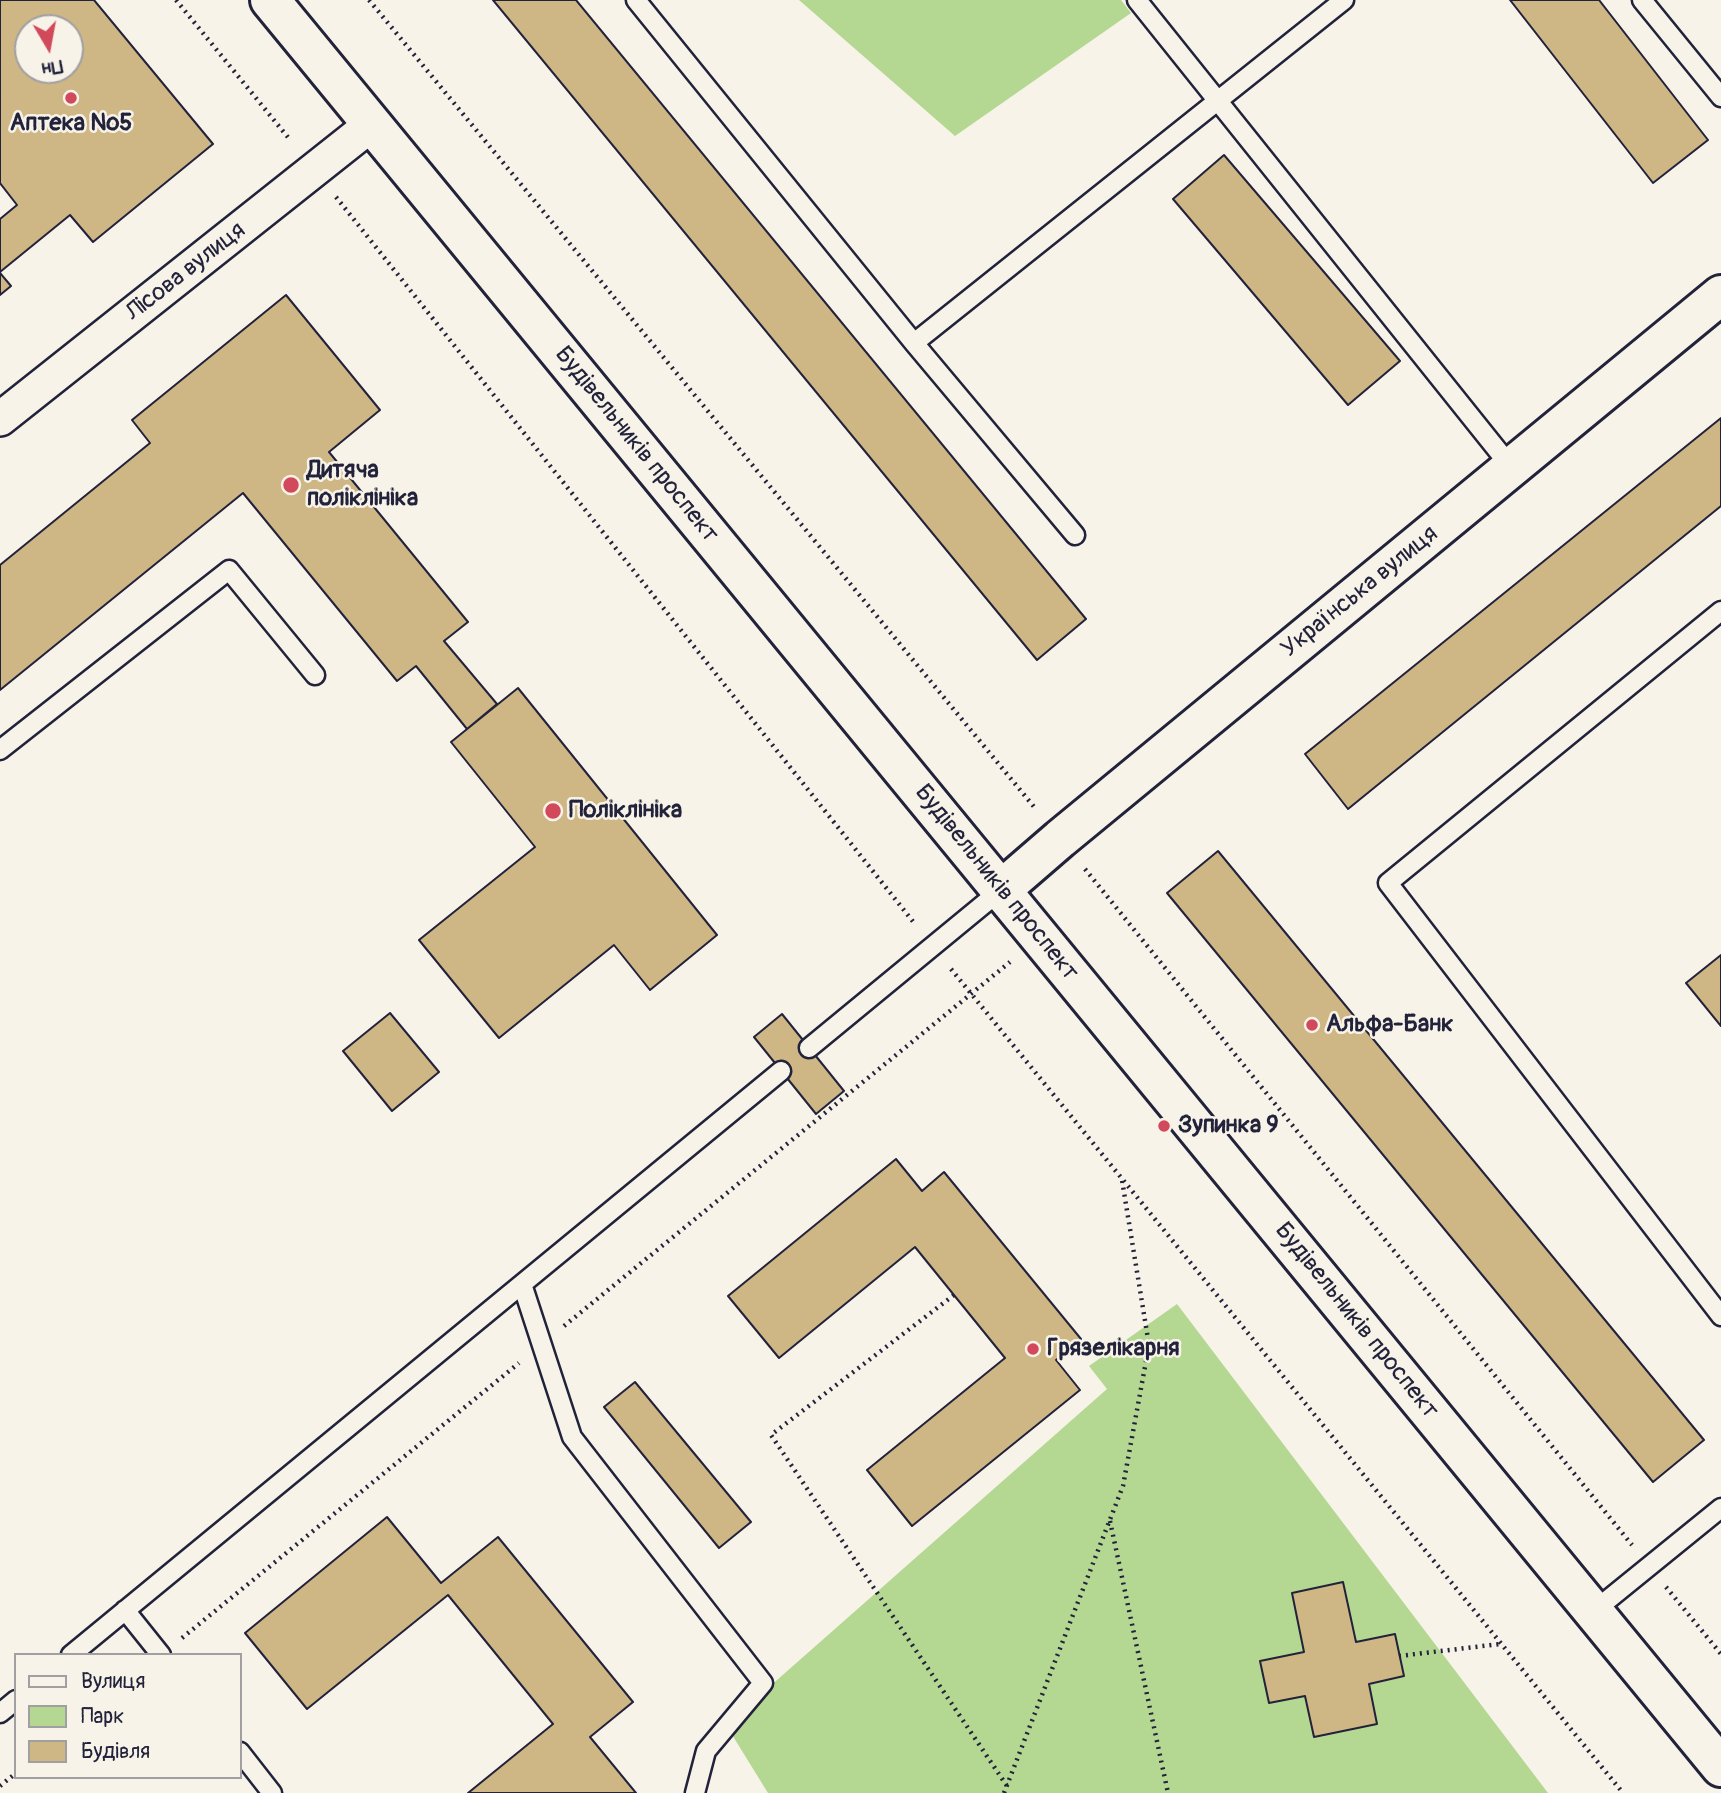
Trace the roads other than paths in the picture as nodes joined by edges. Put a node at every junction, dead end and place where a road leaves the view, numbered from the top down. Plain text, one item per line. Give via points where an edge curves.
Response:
1 (270, 0) edge
2 (636, 0) edge
3 (1137, 0) edge
4 (1344, 0) edge
5 (1642, 0) edge
6 (1721, 97) edge
7 (1217, 101) junction
8 (372, 124) junction
9 (1721, 295) edge
10 (914, 343) junction
11 (4, 411) edge
12 (1511, 467) junction
13 (1075, 535) dead end
14 (1721, 611) edge
15 (315, 675) dead end
16 (0, 750) edge
17 (1001, 890) junction
18 (809, 1048) dead end
19 (781, 1071) dead end
20 (522, 1284) junction
21 (1721, 1316) edge
22 (1721, 1508) edge
23 (125, 1610) junction
24 (1594, 1611) junction
25 (73, 1653) edge
26 (159, 1653) edge
27 (14, 1702) edge
28 (0, 1713) edge
29 (242, 1755) edge
30 (1721, 1767) edge
31 (272, 1793) edge
32 (695, 1793) edge

1 - 8 street, Будівельників проспект
2 - 10 lane
3 - 7 lane
4 - 7 lane
5 - 6 lane
7 - 10 lane
7 - 12 lane
8 - 11 street, Лісова вулиця
8 - 17 street, Будівельників проспект
9 - 12 street, Українська вулиця
10 - 13 lane
12 - 17 street, Українська вулиця
14 - 21 lane via 1388,883
15 - 16 lane via 229,570
17 - 18 lane
17 - 24 street, Будівельників проспект
19 - 20 lane
20 - 23 lane
20 - 32 lane via 572,1437 763,1683 706,1751
22 - 24 lane
23 - 25 lane
23 - 26 lane
24 - 30 street, Будівельників проспект
27 - 28 lane
29 - 31 lane

